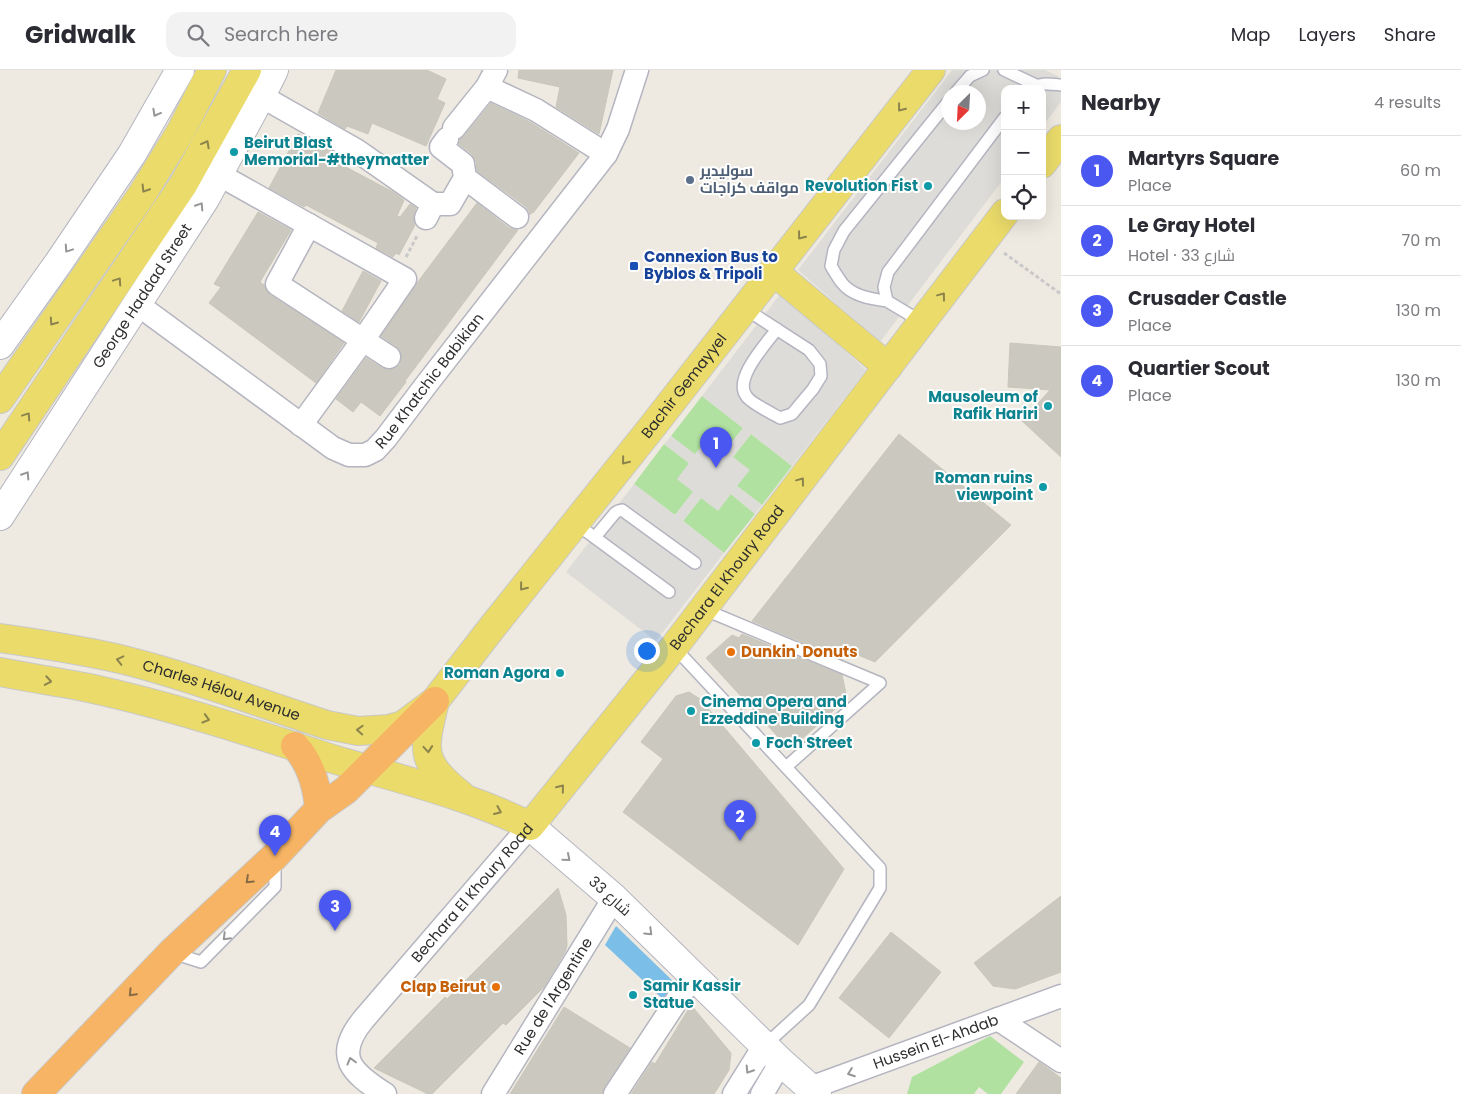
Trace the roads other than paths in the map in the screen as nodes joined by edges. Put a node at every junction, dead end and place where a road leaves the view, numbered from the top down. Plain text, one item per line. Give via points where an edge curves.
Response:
1 (180, 70) edge
2 (212, 70) edge
3 (247, 70) edge
4 (274, 70) edge
5 (637, 70) edge
6 (931, 70) edge
7 (983, 70) edge
8 (1004, 70) edge
9 (492, 79) edge
10 (962, 85) edge
11 (1030, 85) edge
12 (1044, 85) edge
13 (1061, 85) edge
14 (262, 96) junction
15 (941, 111) edge
16 (1001, 122) edge
17 (1061, 139) edge
18 (606, 154) junction
19 (1046, 159) edge
20 (218, 174) junction
21 (465, 178) junction
22 (517, 217) dead end
23 (1001, 218) edge
24 (309, 225) junction
25 (773, 272) junction
26 (886, 301) junction
27 (137, 304) junction
28 (744, 308) junction
29 (922, 322) junction
30 (776, 329) junction
31 (363, 340) junction
32 (0, 345) edge
33 (389, 357) dead end
34 (888, 367) junction
35 (0, 399) edge
36 (301, 424) junction
37 (0, 456) edge
38 (0, 516) edge
39 (585, 530) junction
40 (694, 563) dead end
41 (669, 592) dead end
42 (703, 609) junction
43 (0, 638) edge
44 (674, 647) junction
45 (0, 672) edge
46 (435, 701) junction
47 (295, 746) junction
48 (786, 766) junction
49 (368, 769) junction
50 (465, 799) junction
51 (319, 809) junction
52 (530, 826) junction
53 (614, 898) junction
54 (693, 976) junction
55 (1061, 996) edge
56 (998, 1019) junction
57 (772, 1054) junction
58 (1061, 1061) edge
59 (814, 1091) edge
60 (36, 1094) edge
61 (385, 1094) edge
62 (492, 1094) edge
63 (615, 1094) edge
64 (734, 1094) edge
65 (762, 1094) edge

1 -> 32 main road via 132,154
2 -> 35 main road via 181,131 141,196
37 -> 3 main road, George Haddad Street via 183,185
4 - 14 main road, George Haddad Street
5 - 18 street, Rue Khatchic Babikian via 618,129
6 -> 25 main road, Bachir Gemayyel
7 - 10 lane via 970,76
8 - 11 lane
9 - 18 street
9 - 21 street via 441,147 463,164
12 - 13 lane
14 - 20 main road, George Haddad Street
14 - 21 street via 356,150 430,211 450,204
15 - 26 lane via 844,231 834,250 831,266 843,285 871,299
16 - 26 lane via 888,272 884,287
17 - 19 main road
18 - 36 street, Rue Khatchic Babikian via 375,450 365,455 349,455 333,448
20 - 24 street
27 -> 20 main road, George Haddad Street
21 - 22 street
29 -> 23 main road, Bechara El Khoury Road
24 - 31 street via 277,284
24 - 31 street via 405,280
25 - 28 main road, Bachir Gemayyel
25 - 34 main road
26 - 29 lane
27 - 36 street, Rue Khatchic Babikian
38 -> 27 main road, George Haddad Street
28 - 30 lane
28 -> 39 main road, Bachir Gemayyel
29 - 34 main road, Bechara El Khoury Road
30 - 30 lane via 809,350 820,364 821,376 792,414 780,418 746,397 742,384 748,369
31 - 33 street
31 - 36 street
42 -> 34 main road, Bechara El Khoury Road
39 - 40 lane via 622,510
39 - 41 lane
39 -> 46 main road, Bachir Gemayyel via 494,625
42 - 44 main road, Bechara El Khoury Road
42 - 48 lane via 880,684
46 -> 43 main road, Charles Hélou Avenue via 403,724 389,729 344,729 124,660
44 - 48 lane
52 -> 44 main road, Bechara El Khoury Road
45 -> 47 main road, Charles Hélou Avenue via 122,696
46 - 49 highway
46 -> 50 main road via 426,748 429,758 440,777
47 - 49 main road, Charles Hélou Avenue
47 - 51 highway via 314,778
48 - 57 lane via 880,868 880,888 808,1005
49 - 50 main road, شارع 33
49 - 51 highway
50 -> 52 main road, شارع 33
51 -> 60 highway via 275,856 171,953
52 -> 53 main road, شارع 33
61 -> 52 street, Bechara El Khoury Road via 353,1069 349,1060 351,1038
53 -> 54 main road, شارع 33
53 - 62 street, Rue de l'Argentine
54 - 57 main road, شارع 33
54 - 63 street
55 - 56 street, Hussein El-Ahdab
56 - 58 street
56 -> 59 street, Hussein El-Ahdab
57 - 59 main road, شارع 33
57 -> 64 street
57 - 65 street

